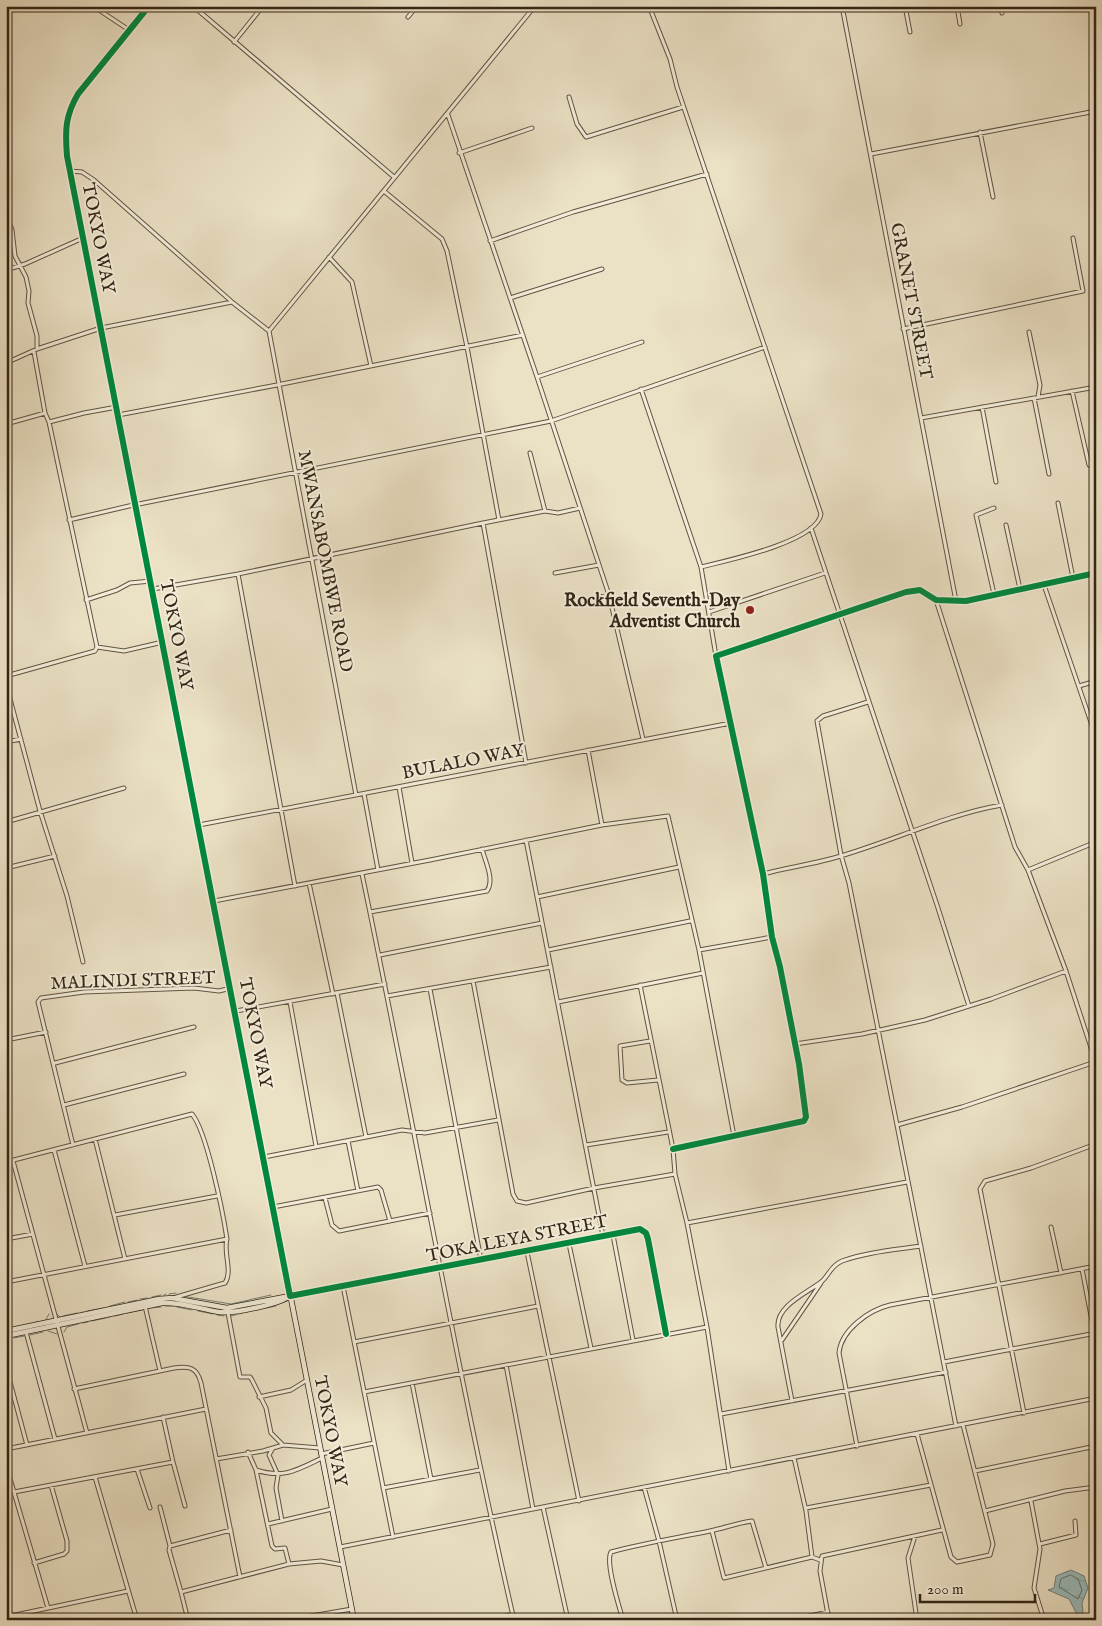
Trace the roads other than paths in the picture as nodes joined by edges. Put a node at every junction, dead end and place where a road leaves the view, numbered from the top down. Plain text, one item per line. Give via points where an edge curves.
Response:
1 (93, 6) edge
2 (149, 6) edge
3 (193, 6) edge
4 (263, 6) edge
5 (417, 6) edge
6 (535, 6) edge
7 (649, 6) edge
8 (842, 6) edge
9 (905, 6) edge
10 (957, 6) edge
11 (1000, 6) edge
12 (1002, 14) dead end
13 (408, 17) dead end
14 (960, 24) dead end
15 (130, 30) junction
16 (910, 32) dead end
17 (234, 42) junction
18 (569, 97) dead end
19 (683, 107) junction
20 (1096, 111) edge
21 (448, 115) junction
22 (532, 128) dead end
23 (980, 132) junction
24 (459, 153) junction
25 (871, 154) junction
26 (70, 171) junction
27 (707, 174) junction
28 (394, 177) junction
29 (384, 192) junction
30 (993, 197) dead end
31 (6, 214) edge
32 (84, 238) junction
33 (1073, 238) dead end
34 (490, 241) junction
35 (329, 257) junction
36 (20, 266) junction
37 (602, 269) dead end
38 (6, 270) edge
39 (510, 298) junction
40 (232, 302) junction
41 (101, 328) junction
42 (903, 329) junction
43 (269, 331) junction
44 (1029, 332) dead end
45 (523, 335) junction
46 (642, 342) dead end
47 (468, 347) junction
48 (765, 347) junction
49 (36, 350) junction
50 (6, 363) edge
51 (371, 366) junction
52 (538, 377) junction
53 (277, 385) junction
54 (1096, 387) edge
55 (641, 389) junction
56 (1072, 391) junction
57 (1036, 398) junction
58 (117, 407) junction
59 (982, 407) junction
60 (45, 413) junction
61 (118, 415) junction
62 (920, 418) junction
63 (551, 421) junction
64 (49, 422) junction
65 (6, 424) edge
66 (484, 435) junction
67 (530, 453) dead end
68 (1089, 465) dead end
69 (295, 473) junction
70 (1049, 474) dead end
71 (996, 482) dead end
72 (1058, 503) dead end
73 (137, 505) junction
74 (580, 508) junction
75 (994, 508) dead end
76 (544, 511) junction
77 (69, 520) junction
78 (499, 520) junction
79 (483, 524) junction
80 (1006, 525) dead end
81 (811, 528) junction
82 (312, 559) junction
83 (599, 565) junction
84 (702, 567) junction
85 (825, 573) junction
86 (1096, 573) edge
87 (238, 574) junction
88 (555, 574) dead end
89 (1073, 578) junction
90 (152, 581) junction
91 (1044, 585) junction
92 (153, 589) junction
93 (1020, 589) junction
94 (994, 594) junction
95 (608, 596) junction
96 (86, 600) junction
97 (936, 600) junction
98 (956, 601) junction
99 (570, 603) dead end
100 (708, 612) junction
101 (839, 616) junction
102 (163, 642) junction
103 (97, 647) junction
104 (716, 656) junction
105 (6, 676) edge
106 (1096, 681) edge
107 (6, 684) edge
108 (1079, 686) junction
109 (868, 702) junction
110 (731, 723) junction
111 (1096, 737) edge
112 (21, 738) junction
113 (643, 739) junction
114 (6, 742) edge
115 (588, 750) junction
116 (526, 763) junction
117 (399, 787) junction
118 (124, 788) dead end
119 (364, 794) junction
120 (356, 795) junction
121 (1002, 805) junction
122 (280, 810) junction
123 (40, 811) junction
124 (6, 822) edge
125 (199, 825) junction
126 (602, 825) junction
127 (912, 832) junction
128 (526, 840) junction
129 (1096, 842) edge
130 (482, 848) junction
131 (841, 855) junction
132 (55, 856) junction
133 (412, 864) junction
134 (679, 867) junction
135 (6, 868) edge
136 (378, 870) junction
137 (1028, 870) junction
138 (362, 874) junction
139 (763, 874) junction
140 (309, 883) junction
141 (295, 886) junction
142 (537, 897) junction
143 (214, 901) junction
144 (370, 912) junction
145 (690, 921) junction
146 (542, 922) junction
147 (772, 937) junction
148 (548, 950) junction
149 (699, 950) junction
150 (380, 955) junction
151 (82, 962) dead end
152 (551, 967) junction
153 (1066, 971) junction
154 (702, 973) junction
155 (473, 981) junction
156 (384, 984) junction
157 (640, 986) junction
158 (232, 988) junction
159 (430, 989) junction
160 (335, 993) junction
161 (387, 996) junction
162 (290, 1002) junction
163 (558, 1002) junction
164 (969, 1006) junction
165 (236, 1011) junction
166 (194, 1027) dead end
167 (878, 1031) junction
168 (46, 1032) junction
169 (6, 1040) edge
170 (650, 1041) junction
171 (795, 1044) junction
172 (55, 1063) junction
173 (1095, 1063) edge
174 (184, 1074) dead end
175 (658, 1080) junction
176 (64, 1105) junction
177 (498, 1120) junction
178 (897, 1124) junction
179 (456, 1128) junction
180 (415, 1132) junction
181 (668, 1132) junction
182 (734, 1136) junction
183 (366, 1137) junction
184 (95, 1139) junction
185 (348, 1141) junction
186 (1096, 1144) edge
187 (73, 1145) junction
188 (586, 1145) junction
189 (316, 1146) junction
190 (673, 1149) junction
191 (54, 1150) junction
192 (264, 1157) junction
193 (12, 1161) junction
194 (6, 1162) edge
195 (675, 1174) junction
196 (907, 1182) junction
197 (594, 1188) junction
198 (358, 1191) junction
199 (216, 1196) junction
200 (325, 1198) junction
201 (273, 1207) junction
202 (430, 1213) junction
203 (115, 1215) junction
204 (390, 1220) junction
205 (687, 1223) junction
206 (1051, 1227) dead end
207 (32, 1234) junction
208 (613, 1235) junction
209 (603, 1236) junction
210 (6, 1239) edge
211 (226, 1239) junction
212 (569, 1244) junction
213 (921, 1246) junction
214 (527, 1252) junction
215 (125, 1259) junction
216 (481, 1260) junction
217 (85, 1266) junction
218 (1096, 1266) edge
219 (440, 1268) junction
220 (1082, 1269) junction
221 (1061, 1273) junction
222 (42, 1275) junction
223 (823, 1281) junction
224 (6, 1282) edge
225 (287, 1282) junction
226 (998, 1285) junction
227 (343, 1286) junction
228 (290, 1296) junction
229 (278, 1297) junction
230 (933, 1298) junction
231 (171, 1301) junction
232 (275, 1302) junction
233 (145, 1306) junction
234 (538, 1306) junction
235 (293, 1309) junction
236 (228, 1313) junction
237 (56, 1323) junction
238 (452, 1323) junction
239 (707, 1327) junction
240 (6, 1332) edge
241 (26, 1332) junction
242 (1095, 1333) edge
243 (666, 1334) junction
244 (6, 1336) edge
245 (633, 1340) junction
246 (781, 1340) junction
247 (354, 1342) junction
248 (1096, 1342) edge
249 (592, 1348) junction
250 (1012, 1350) junction
251 (549, 1356) junction
252 (944, 1362) junction
253 (506, 1365) junction
254 (160, 1371) junction
255 (946, 1372) junction
256 (460, 1373) junction
257 (307, 1380) junction
258 (10, 1382) dead end
259 (412, 1383) junction
260 (74, 1389) junction
261 (847, 1390) junction
262 (364, 1392) junction
263 (259, 1397) junction
264 (1096, 1398) edge
265 (792, 1401) junction
266 (206, 1409) junction
267 (1024, 1413) junction
268 (721, 1414) junction
269 (163, 1417) junction
270 (963, 1425) junction
271 (956, 1426) junction
272 (87, 1433) junction
273 (917, 1434) junction
274 (55, 1439) junction
275 (374, 1443) junction
276 (27, 1445) junction
277 (283, 1445) junction
278 (856, 1446) junction
279 (1096, 1446) edge
280 (275, 1447) junction
281 (6, 1449) edge
282 (248, 1452) junction
283 (321, 1453) junction
284 (794, 1458) junction
285 (216, 1459) junction
286 (173, 1462) junction
287 (6, 1465) edge
288 (137, 1469) junction
289 (256, 1470) junction
290 (480, 1470) junction
291 (729, 1471) junction
292 (975, 1471) junction
293 (278, 1475) junction
294 (95, 1477) junction
295 (431, 1479) junction
296 (51, 1485) junction
297 (931, 1485) junction
298 (1096, 1486) edge
299 (644, 1487) junction
300 (383, 1488) junction
301 (14, 1492) junction
302 (579, 1500) junction
303 (1031, 1500) junction
304 (184, 1506) dead end
305 (160, 1507) dead end
306 (543, 1507) junction
307 (150, 1508) dead end
308 (806, 1508) junction
309 (332, 1509) junction
310 (533, 1509) junction
311 (985, 1511) junction
312 (491, 1517) junction
313 (282, 1521) junction
314 (1075, 1521) dead end
315 (268, 1524) junction
316 (231, 1530) junction
317 (942, 1530) junction
318 (712, 1531) junction
319 (915, 1536) junction
320 (392, 1537) junction
321 (659, 1541) junction
322 (1040, 1544) junction
323 (170, 1546) junction
324 (340, 1547) junction
325 (812, 1558) junction
326 (820, 1560) junction
327 (34, 1563) junction
328 (289, 1564) junction
329 (343, 1565) junction
330 (766, 1568) junction
331 (240, 1577) junction
332 (128, 1591) junction
333 (181, 1592) junction
334 (48, 1608) junction
335 (352, 1609) junction
336 (828, 1612) junction
337 (1096, 1612) edge
338 (513, 1614) junction
339 (6, 1617) edge
340 (137, 1620) edge
341 (188, 1620) edge
342 (288, 1620) edge
343 (354, 1620) edge
344 (492, 1620) edge
345 (514, 1620) edge
346 (568, 1620) edge
347 (623, 1620) edge
348 (677, 1620) edge
349 (791, 1620) edge
350 (829, 1620) edge
351 (917, 1620) edge
352 (1044, 1620) edge
353 (1090, 1620) edge

1 - 15 street
2 - 15 street, TOKYO WAY
3 - 17 street
4 - 17 street
5 - 13 street
6 - 21 street
7 - 19 street via 670,59
8 - 25 street, GRANET STREET
9 - 16 street
10 - 14 street
11 - 12 street
15 - 26 street, TOKYO WAY via 69,108 64,129
17 - 28 street
18 - 19 street via 577,124 586,137
19 - 27 street
20 - 23 street
21 - 24 street
21 - 28 street
22 - 24 street
23 - 25 street
23 - 30 street
24 - 34 street
25 - 42 street, GRANET STREET
26 - 32 street, TOKYO WAY
26 - 40 street via 82,172 94,180
27 - 34 street via 573,212
27 - 48 street
28 - 29 street
29 - 35 street
29 - 47 street via 444,241
31 - 36 street
32 - 36 street
32 - 41 street, TOKYO WAY
33 - 42 street via 1083,291
34 - 39 street
35 - 43 street
35 - 51 street via 352,282
36 - 38 street
36 - 49 street via 28,284 28,303 37,336
37 - 39 street
39 - 45 street
40 - 41 street
40 - 43 street
41 - 49 street
41 - 58 street, TOKYO WAY
42 - 62 street, GRANET STREET
43 - 53 street, MWANSABOMBWE ROAD
44 - 57 street via 1040,385
45 - 47 street
45 - 52 street
46 - 52 street
47 - 51 street
47 - 66 street
48 - 55 street
48 - 81 street via 820,514
49 - 50 street
49 - 60 street
51 - 53 street
52 - 63 street
53 - 61 street
53 - 69 street, MWANSABOMBWE ROAD
54 - 56 street
55 - 63 street
55 - 84 street
56 - 57 street
56 - 68 street
57 - 59 street
57 - 70 street
58 - 61 street, TOKYO WAY
58 - 64 street
59 - 62 street
59 - 71 street
60 - 64 street
60 - 65 street
61 - 73 street, TOKYO WAY
62 - 98 street, GRANET STREET
63 - 66 street
63 - 74 street
64 - 77 street
66 - 69 street
66 - 78 street
67 - 76 street
69 - 73 street
69 - 82 street, MWANSABOMBWE ROAD
72 - 89 street
73 - 77 street
73 - 90 street, TOKYO WAY
74 - 76 street via 558,513
74 - 83 street
75 - 94 street via 976,515
76 - 78 street
77 - 96 street
78 - 79 street
79 - 82 street
79 - 116 street
80 - 93 street
81 - 84 street via 781,544
81 - 85 street
82 - 87 street
82 - 120 street, MWANSABOMBWE ROAD
83 - 88 street
83 - 95 street
84 - 100 street
85 - 100 street
85 - 101 street
86 - 89 street
87 - 92 street
87 - 122 street
89 - 91 street
90 - 92 street, TOKYO WAY
90 - 96 street via 130,583
91 - 93 street
91 - 108 street
92 - 102 street, TOKYO WAY
93 - 94 street
94 - 98 street
95 - 99 street
95 - 113 street
96 - 103 street
97 - 98 street
97 - 101 street via 920,590 906,592
97 - 121 street
100 - 104 street
101 - 104 street
101 - 109 street
102 - 103 street via 124,651
102 - 125 street, TOKYO WAY
103 - 105 street via 95,652
104 - 110 street
106 - 108 street
107 - 112 street
108 - 111 street
109 - 127 street
109 - 131 street via 823,716 817,721
110 - 113 street, BULALO WAY
110 - 139 street
112 - 114 street
112 - 123 street
113 - 115 street, BULALO WAY
115 - 116 street, BULALO WAY
115 - 126 street
116 - 117 street, BULALO WAY
117 - 119 street, BULALO WAY
117 - 133 street
118 - 123 street
119 - 120 street, BULALO WAY
119 - 136 street
120 - 122 street, BULALO WAY
121 - 127 street
121 - 137 street via 1015,848
122 - 125 street, BULALO WAY
122 - 141 street
123 - 124 street
123 - 132 street
125 - 143 street, TOKYO WAY
126 - 128 street
126 - 134 street via 668,816
127 - 131 street
127 - 164 street
128 - 130 street
128 - 142 street
129 - 137 street
130 - 133 street
130 - 144 street via 490,880 486,891
131 - 139 street
131 - 167 street
132 - 135 street
132 - 151 street
133 - 136 street
134 - 142 street
134 - 145 street
136 - 138 street
137 - 153 street
138 - 140 street
138 - 144 street
139 - 147 street
140 - 141 street
140 - 160 street
141 - 143 street
142 - 146 street
143 - 158 street, TOKYO WAY
144 - 150 street
145 - 148 street
145 - 149 street
146 - 148 street
146 - 150 street
147 - 149 street
147 - 171 street
148 - 152 street
149 - 154 street
150 - 156 street
152 - 155 street
152 - 163 street
153 - 164 street
153 - 173 street
154 - 157 street
154 - 182 street
155 - 159 street
155 - 177 street
156 - 160 street
156 - 161 street
157 - 163 street
157 - 170 street
158 - 165 street, TOKYO WAY
158 - 168 street, MALINDI STREET via 44,996 38,1002
159 - 161 street
159 - 179 street
160 - 162 street
160 - 183 street
161 - 180 street
162 - 165 street
162 - 189 street
163 - 188 street
164 - 167 street
165 - 192 street, TOKYO WAY
166 - 172 street
167 - 171 street
167 - 178 street
168 - 169 street
168 - 172 street
170 - 175 street
170 - 175 street via 620,1046 622,1080 627,1083
171 - 182 street via 806,1119
172 - 176 street
173 - 178 street via 962,1107
174 - 176 street
175 - 181 street
176 - 187 street
177 - 179 street
177 - 197 street via 518,1202
178 - 196 street
179 - 180 street
179 - 216 street
180 - 183 street via 406,1130
180 - 202 street
181 - 188 street
181 - 190 street
182 - 190 street
183 - 185 street
184 - 187 street
184 - 199 street via 192,1114 202,1132
184 - 203 street
185 - 189 street
185 - 198 street
186 - 226 street via 982,1184 980,1189
187 - 191 street
188 - 197 street
189 - 192 street
190 - 195 street
191 - 193 street
191 - 217 street
192 - 201 street, TOKYO WAY
193 - 194 street
193 - 207 street
195 - 197 street
195 - 205 street
196 - 205 street
196 - 213 street
197 - 209 street
198 - 200 street
198 - 204 street via 380,1188
199 - 203 street
199 - 211 street
200 - 201 street
200 - 204 street via 336,1230
201 - 225 street, TOKYO WAY
202 - 204 street
202 - 219 street
203 - 215 street
205 - 239 street
206 - 221 street
207 - 210 street
207 - 222 street
208 - 209 street, TOKA LEYA STREET
208 - 243 street, TOKA LEYA STREET via 640,1230 646,1233
208 - 245 street
209 - 212 street, TOKA LEYA STREET
211 - 215 street
211 - 231 street via 228,1276 225,1283
212 - 214 street, TOKA LEYA STREET
212 - 249 street
213 - 223 street via 840,1262 830,1269
213 - 230 street
214 - 216 street, TOKA LEYA STREET
214 - 234 street
215 - 217 street
216 - 219 street, TOKA LEYA STREET
217 - 222 street
218 - 220 street
219 - 227 street, TOKA LEYA STREET
219 - 238 street
220 - 221 street
220 - 242 street
221 - 226 street
222 - 224 street
222 - 237 street
223 - 246 street
223 - 246 street via 803,1292 778,1316
225 - 228 street, TOKYO WAY
225 - 229 street via 284,1292
226 - 230 street
226 - 250 street
227 - 228 street, TOKA LEYA STREET
227 - 247 street
228 - 229 street
228 - 232 street
228 - 235 street, TOKYO WAY
229 - 231 street via 227,1308
230 - 252 street
230 - 261 street via 879,1308 867,1314 851,1331 839,1348
231 - 233 street
231 - 236 street
231 - 237 street via 144,1302
232 - 235 street via 285,1302
232 - 236 street
233 - 237 street
233 - 254 street
234 - 238 street
234 - 251 street
235 - 257 street, TOKYO WAY
236 - 263 street via 240,1377 250,1377
237 - 240 street
237 - 241 street
237 - 260 street
238 - 247 street
238 - 256 street
239 - 243 street
239 - 268 street
241 - 244 street
241 - 274 street
242 - 248 street
242 - 250 street
243 - 245 street
245 - 249 street
246 - 265 street
247 - 262 street
249 - 251 street
250 - 252 street
250 - 267 street
251 - 253 street
251 - 302 street
252 - 255 street
253 - 256 street
253 - 310 street
254 - 260 street
254 - 266 street via 193,1368 199,1377
255 - 261 street
255 - 271 street
256 - 259 street
256 - 290 street
257 - 263 street via 291,1390
257 - 283 street, TOKYO WAY
258 - 276 street
259 - 262 street
259 - 295 street
260 - 272 street
261 - 265 street
261 - 278 street
262 - 275 street
263 - 277 street via 266,1408 271,1433
264 - 267 street
265 - 268 street
266 - 269 street
266 - 285 street
267 - 270 street
268 - 291 street
269 - 272 street
269 - 286 street
270 - 271 street
270 - 292 street
271 - 273 street
272 - 274 street
273 - 278 street
273 - 297 street
274 - 276 street
275 - 283 street
275 - 300 street
276 - 281 street
277 - 280 street
277 - 283 street
278 - 284 street
279 - 292 street
280 - 282 street
280 - 293 street via 269,1455
282 - 285 street
282 - 289 street
283 - 293 street via 297,1470
283 - 309 street, TOKYO WAY
284 - 291 street
284 - 308 street
285 - 316 street
286 - 288 street
286 - 304 street
287 - 301 street
288 - 294 street
288 - 307 street
289 - 293 street
289 - 315 street
290 - 295 street
290 - 312 street
291 - 299 street
292 - 311 street
293 - 313 street via 276,1488
294 - 296 street
294 - 332 street
295 - 300 street
296 - 301 street
296 - 327 street via 67,1549 64,1554
297 - 308 street
297 - 317 street
298 - 303 street
299 - 302 street
299 - 321 street
300 - 320 street
301 - 327 street
302 - 306 street
303 - 311 street
303 - 322 street
305 - 323 street
306 - 310 street
306 - 346 street
308 - 325 street
309 - 313 street
309 - 324 street, TOKYO WAY
310 - 312 street
311 - 317 street via 993,1544 990,1556 954,1561
312 - 320 street
312 - 338 street
313 - 315 street
314 - 322 street via 1074,1536
315 - 328 street via 273,1548 285,1548
316 - 323 street
316 - 331 street
317 - 319 street
318 - 321 street
318 - 330 street via 752,1521
318 - 330 street via 724,1578
319 - 326 street via 826,1554
319 - 351 street via 908,1558
320 - 324 street
321 - 347 street via 609,1554
321 - 348 street
322 - 352 street via 1034,1588
323 - 333 street
324 - 329 street, TOKYO WAY
325 - 326 street
325 - 330 street
326 - 336 street
327 - 334 street
328 - 329 street via 321,1561
328 - 331 street
329 - 335 street, TOKYO WAY
331 - 333 street
332 - 334 street
332 - 340 street
333 - 341 street
334 - 339 street
335 - 342 street
335 - 343 street, TOKYO WAY
336 - 349 street
336 - 350 street
337 - 353 street
338 - 344 street
338 - 345 street

